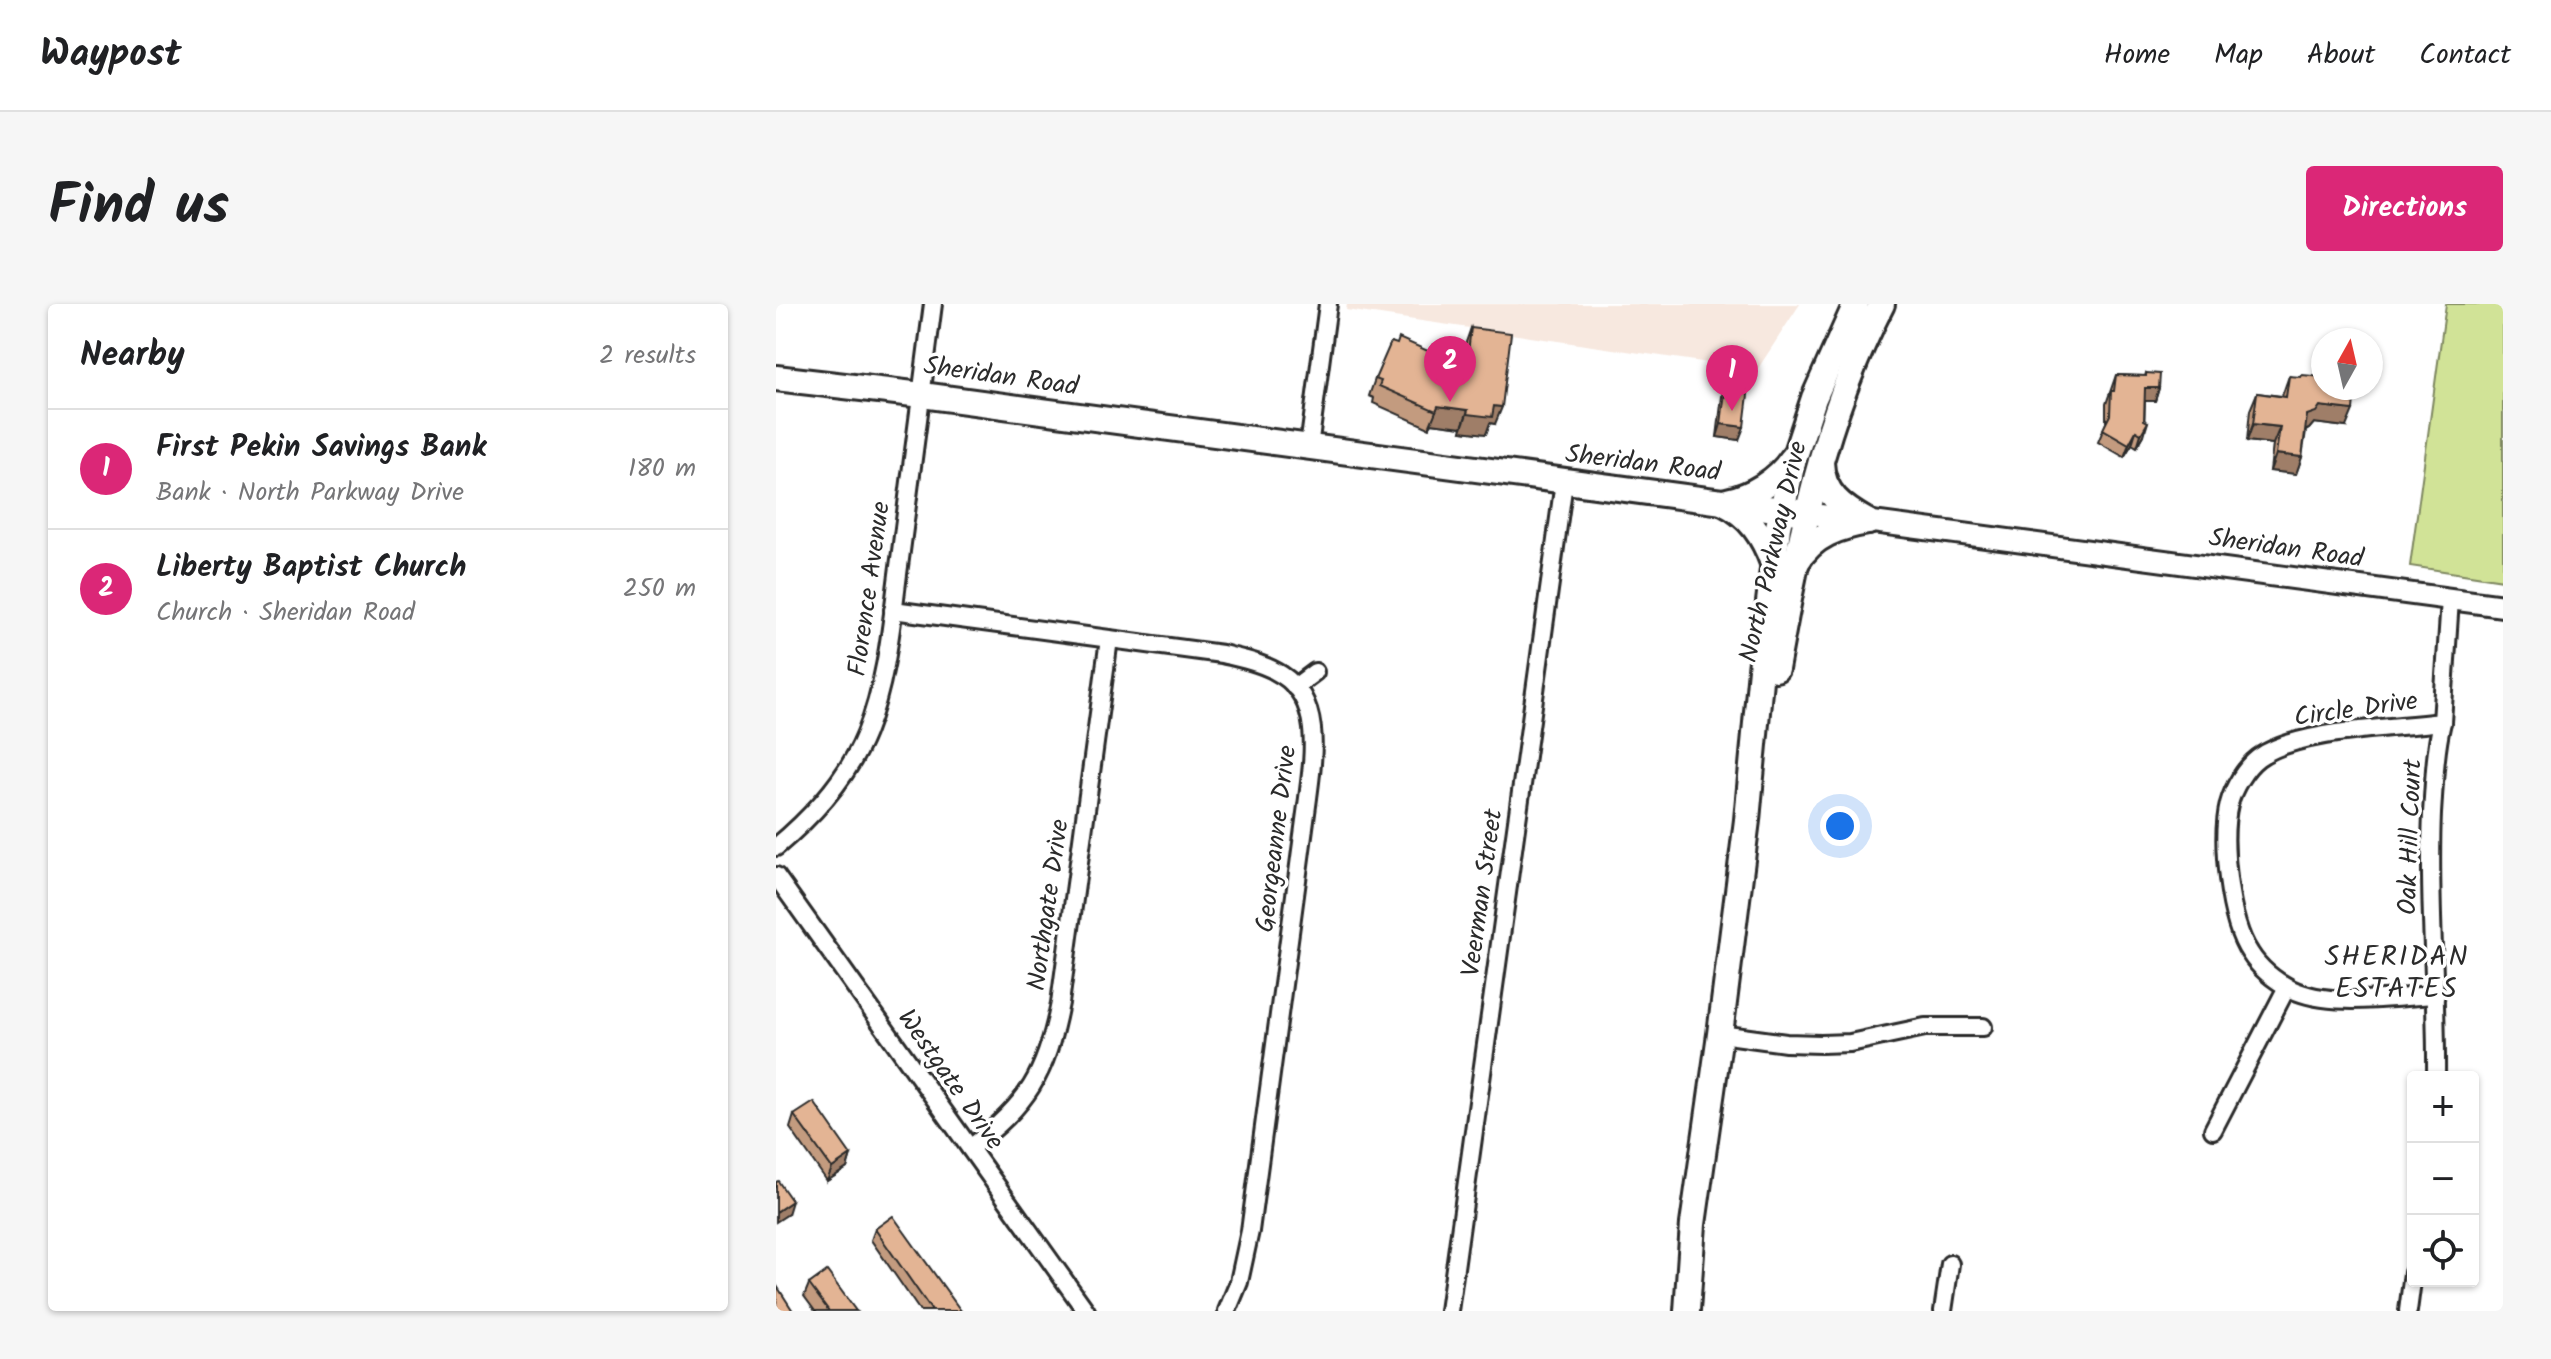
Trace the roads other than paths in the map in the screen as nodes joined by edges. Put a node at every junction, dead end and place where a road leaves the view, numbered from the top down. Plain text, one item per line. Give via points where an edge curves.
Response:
1 (933, 304) edge
2 (1328, 304) edge
3 (1856, 304) edge
4 (1882, 304) edge
5 (776, 378) edge
6 (922, 395) junction
7 (1309, 447) junction
8 (1797, 450) junction
9 (1821, 458) junction
10 (1564, 482) junction
11 (1722, 502) junction
12 (1794, 511) junction
13 (1868, 522) junction
14 (1784, 564) junction
15 (2450, 599) junction
16 (2503, 606) edge
17 (893, 610) junction
18 (1109, 639) junction
19 (1315, 672) dead end
20 (1295, 687) junction
21 (2442, 722) junction
22 (776, 847) edge
23 (776, 876) edge
24 (2287, 987) junction
25 (2436, 995) junction
26 (1983, 1027) dead end
27 (1720, 1034) junction
28 (2436, 1071) edge
29 (2213, 1130) dead end
30 (970, 1148) junction
31 (1950, 1264) dead end
32 (2411, 1287) edge
33 (1086, 1311) edge
34 (1227, 1311) edge
35 (1449, 1311) edge
36 (1687, 1311) edge
37 (1943, 1311) edge
38 (2408, 1311) edge

1 - 6 street, Florence Avenue
2 - 7 street
3 - 8 main road, North Parkway Drive via 1819,384
4 - 9 main road, North Parkway Drive
5 - 6 main road, Sheridan Road
6 - 7 main road, Sheridan Road
6 - 17 street, Florence Avenue
7 - 10 main road, Sheridan Road
8 - 11 main road via 1769,483
8 - 12 main road, North Parkway Drive
9 - 12 main road, North Parkway Drive
9 - 13 main road via 1825,487
10 - 11 main road, Sheridan Road
10 - 35 street, Veerman Street
11 - 12 main road, Sheridan Road
11 - 14 main road via 1735,508
12 - 13 street, Sheridan Road
12 - 14 main road, North Parkway Drive
13 - 14 main road via 1826,533
13 - 15 street, Sheridan Road
14 - 27 main road, North Parkway Drive
15 - 16 street, Sheridan Road
15 - 21 street, Oak Hill Court
17 - 18 street
17 - 22 street, Florence Avenue via 878,697 858,749 817,809
18 - 20 street via 1222,654 1283,675
18 - 30 street, Northgate Drive via 1053,1041 1029,1091
19 - 20 street
20 - 34 street, Georgeanne Drive via 1308,710 1313,765 1249,1241
21 - 24 street, Circle Drive via 2297,740 2258,758 2239,782 2227,821 2235,916 2250,953
21 - 25 street, Oak Hill Court via 2431,847
23 - 30 street, Westgate Drive
24 - 25 street, Circle Drive via 2340,999
24 - 29 street
25 - 28 street, Oak Hill Court
26 - 27 street via 1925,1027 1821,1044
27 - 36 main road, North Parkway Drive via 1693,1224
30 - 33 street, Westgate Drive
31 - 37 street
32 - 38 street

